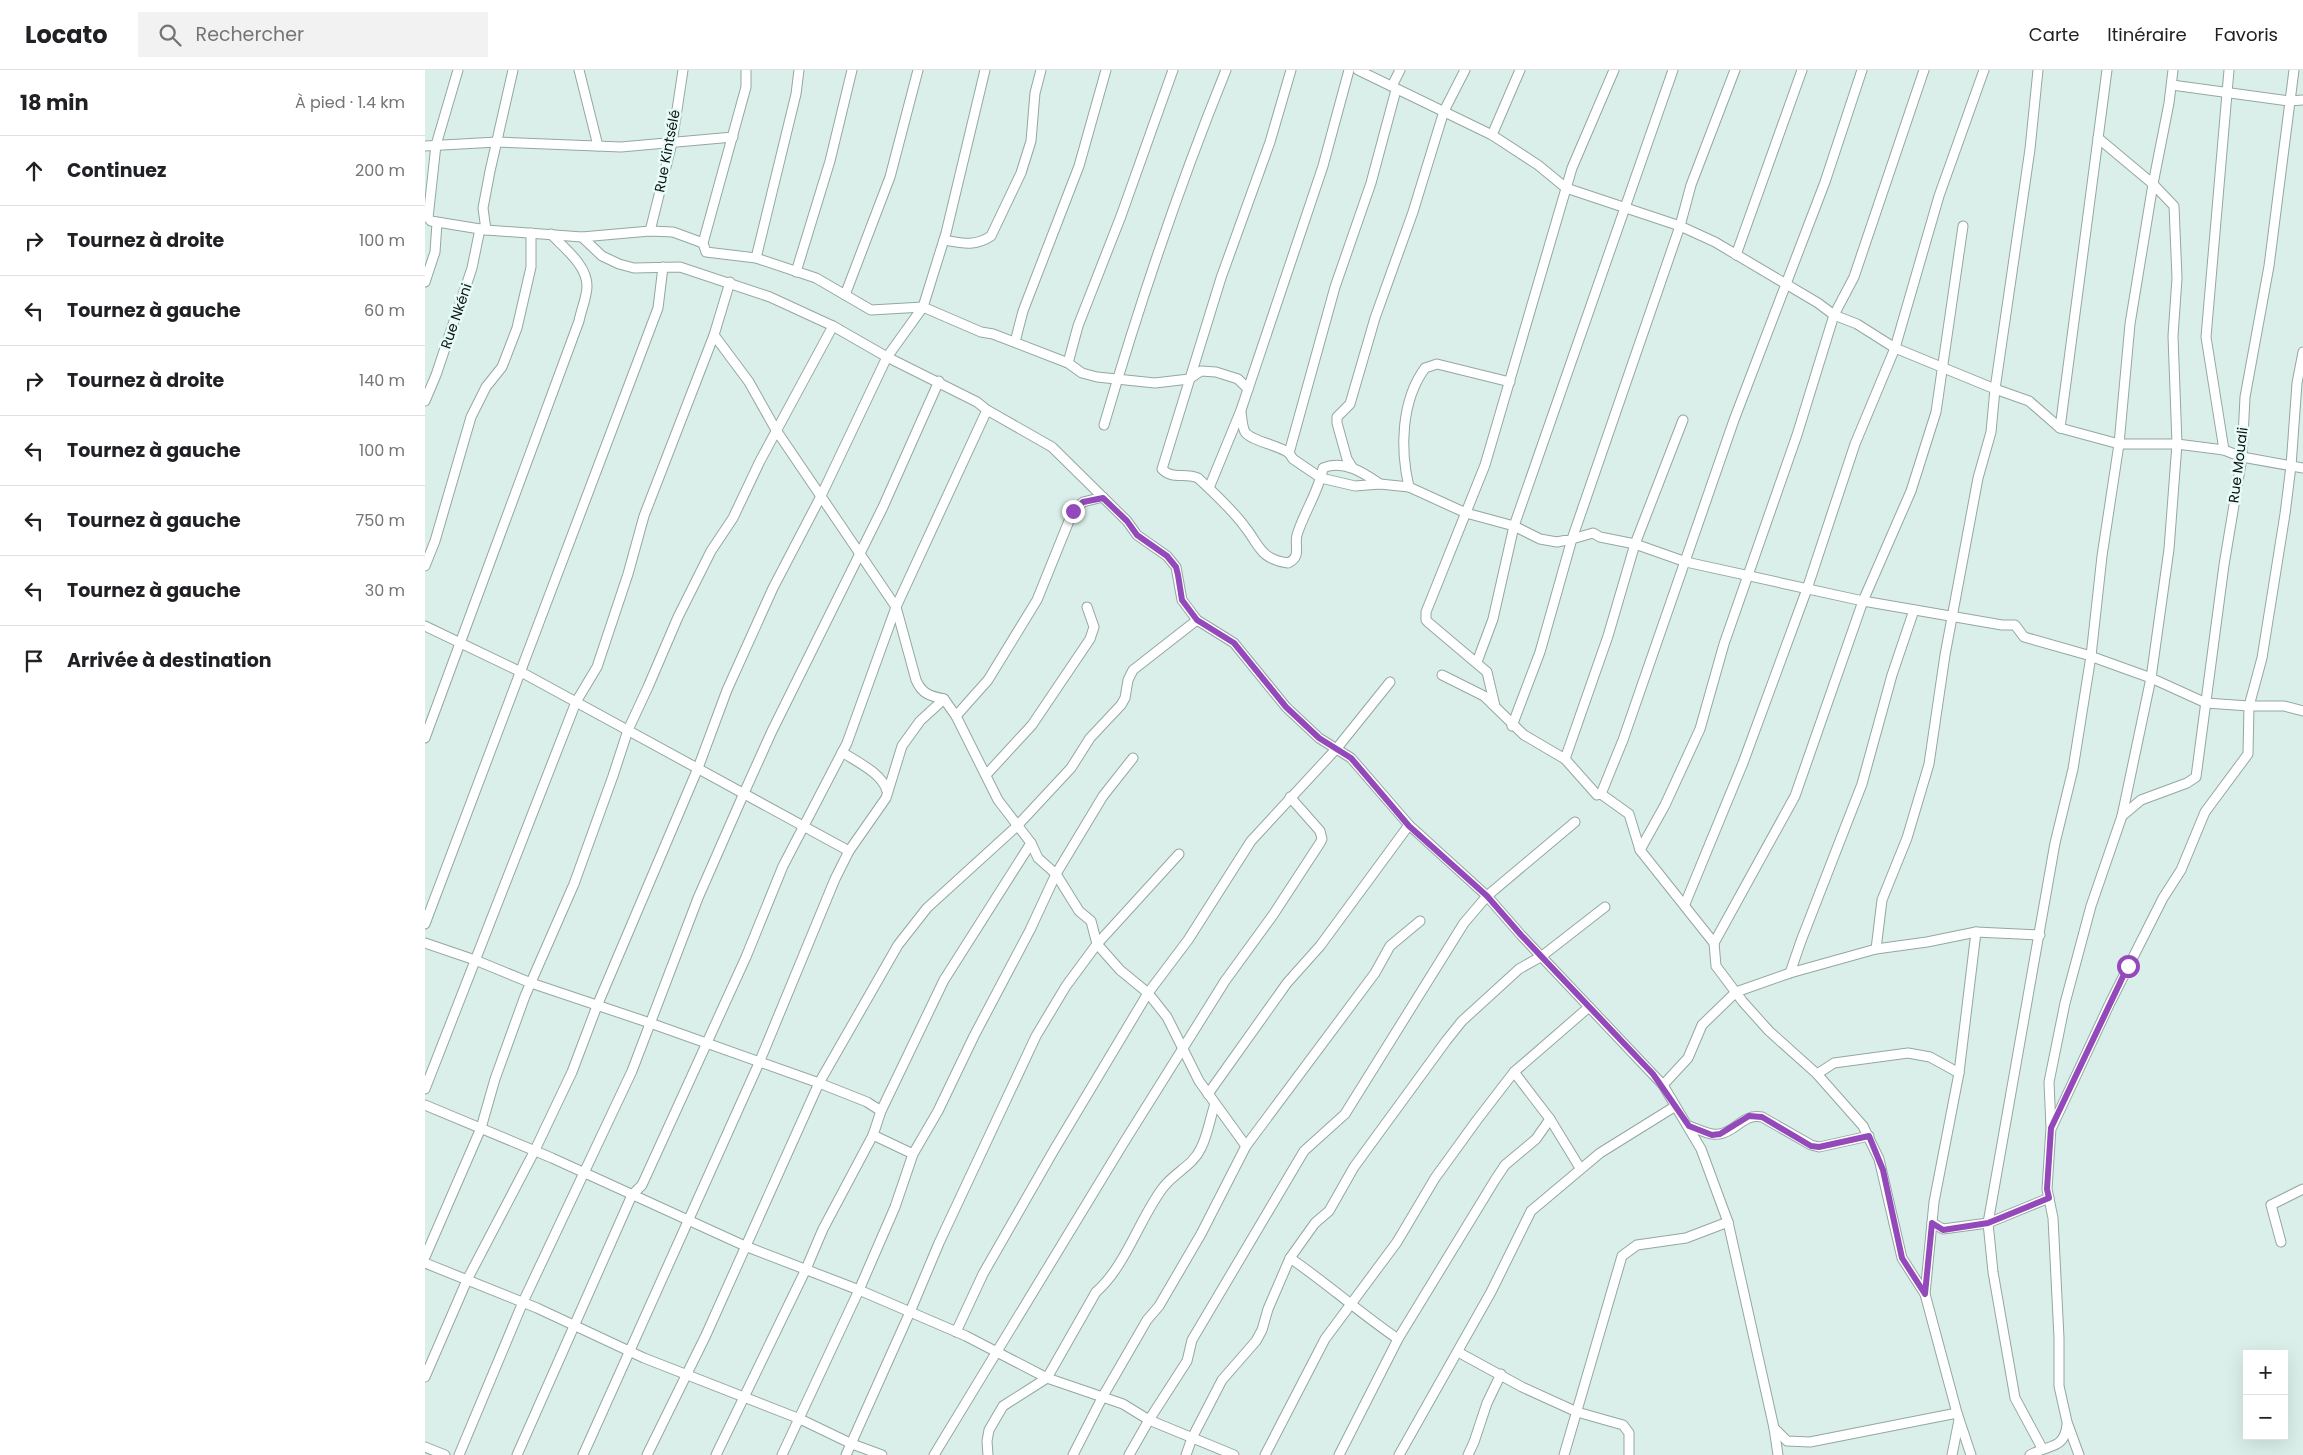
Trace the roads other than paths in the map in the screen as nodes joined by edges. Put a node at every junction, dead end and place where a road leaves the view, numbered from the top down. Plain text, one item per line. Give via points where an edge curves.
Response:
1 (458, 70) edge
2 (513, 70) edge
3 (579, 70) edge
4 (683, 70) edge
5 (747, 70) edge
6 (799, 70) edge
7 (852, 70) edge
8 (918, 70) edge
9 (985, 70) edge
10 (1041, 70) edge
11 (1106, 70) edge
12 (1173, 70) edge
13 (1226, 70) edge
14 (1291, 70) edge
15 (1349, 70) edge
16 (1358, 70) edge
17 (1400, 70) edge
18 (1465, 70) edge
19 (1520, 70) edge
20 (1614, 70) edge
21 (1673, 70) edge
22 (1735, 70) edge
23 (1802, 70) edge
24 (1862, 70) edge
25 (1924, 70) edge
26 (1984, 70) edge
27 (2038, 70) edge
28 (2107, 70) edge
29 (2173, 70) edge
30 (2229, 70) edge
31 (2294, 70) edge
32 (2172, 85) junction
33 (1394, 88) junction
34 (2229, 93) junction
35 (2303, 100) edge
36 (2289, 101) junction
37 (1444, 111) junction
38 (1492, 135) junction
39 (733, 138) junction
40 (2097, 138) junction
41 (497, 142) junction
42 (672, 143) junction
43 (437, 145) junction
44 (425, 146) edge
45 (598, 146) junction
46 (2153, 184) junction
47 (1567, 188) junction
48 (1626, 209) junction
49 (434, 222) junction
50 (1681, 226) junction
51 (1963, 226) dead end
52 (483, 230) junction
53 (650, 231) junction
54 (531, 233) junction
55 (551, 234) junction
56 (582, 237) junction
57 (944, 240) junction
58 (703, 243) junction
59 (1736, 255) junction
60 (756, 258) junction
61 (663, 267) junction
62 (796, 272) junction
63 (425, 282) edge
64 (730, 282) junction
65 (1787, 286) junction
66 (845, 295) junction
67 (923, 307) junction
68 (1834, 315) junction
69 (833, 326) junction
70 (714, 336) junction
71 (1015, 342) junction
72 (1895, 348) junction
73 (2303, 352) edge
74 (887, 358) junction
75 (1068, 363) junction
76 (1942, 368) junction
77 (1189, 379) junction
78 (939, 381) junction
79 (1117, 381) junction
80 (1509, 382) junction
81 (1248, 389) junction
82 (1995, 389) junction
83 (425, 401) edge
84 (987, 410) junction
85 (1241, 410) junction
86 (1683, 420) dead end
87 (1104, 424) dead end
88 (2059, 428) junction
89 (776, 430) junction
90 (2119, 444) junction
91 (2177, 444) junction
92 (2224, 450) junction
93 (1289, 453) junction
94 (2242, 457) junction
95 (2291, 466) junction
96 (1352, 467) junction
97 (2303, 468) edge
98 (1321, 478) junction
99 (1380, 484) junction
100 (1209, 488) junction
101 (1409, 488) junction
102 (821, 496) junction
103 (1103, 498) junction
104 (1467, 513) junction
105 (1515, 526) junction
106 (1572, 539) junction
107 (1635, 544) junction
108 (861, 554) junction
109 (1686, 562) junction
110 (425, 566) edge
111 (1749, 576) junction
112 (1807, 589) junction
113 (1863, 601) junction
114 (896, 607) junction
115 (1087, 607) dead end
116 (1914, 610) junction
117 (1952, 616) junction
118 (1197, 620) junction
119 (425, 626) edge
120 (461, 642) junction
121 (2090, 656) junction
122 (1477, 662) junction
123 (521, 672) junction
124 (1442, 675) dead end
125 (2151, 678) junction
126 (1390, 682) dead end
127 (944, 700) junction
128 (576, 702) junction
129 (2206, 703) junction
130 (1495, 706) junction
131 (2249, 706) junction
132 (2303, 710) edge
133 (955, 716) junction
134 (1512, 726) junction
135 (628, 730) junction
136 (425, 738) edge
137 (1337, 748) junction
138 (842, 752) junction
139 (1133, 758) dead end
140 (1565, 759) junction
141 (698, 768) junction
142 (986, 775) junction
143 (887, 791) junction
144 (744, 793) junction
145 (1601, 794) junction
146 (1290, 797) junction
147 (2122, 816) junction
148 (1575, 822) dead end
149 (804, 826) junction
150 (1017, 826) junction
151 (1409, 826) junction
152 (1031, 843) junction
153 (1640, 850) junction
154 (849, 851) junction
155 (1179, 854) dead end
156 (1056, 874) junction
157 (1487, 896) junction
158 (1685, 904) junction
159 (1605, 907) dead end
160 (1420, 921) dead end
161 (425, 924) edge
162 (1976, 932) junction
163 (2040, 935) junction
164 (425, 943) edge
165 (1714, 943) junction
166 (1097, 944) junction
167 (1876, 949) junction
168 (1541, 956) junction
169 (475, 960) junction
170 (1791, 973) junction
171 (531, 984) junction
172 (1736, 992) junction
173 (1148, 993) junction
174 (597, 1006) junction
175 (1589, 1007) junction
176 (650, 1022) junction
177 (707, 1044) junction
178 (1182, 1050) junction
179 (759, 1063) junction
180 (1514, 1072) junction
181 (1959, 1073) junction
182 (1817, 1074) junction
183 (819, 1083) junction
184 (1663, 1085) junction
185 (425, 1089) edge
186 (1208, 1094) junction
187 (1215, 1104) junction
188 (425, 1105) edge
189 (1674, 1107) junction
190 (881, 1111) junction
191 (1550, 1119) junction
192 (1689, 1126) junction
193 (481, 1128) junction
194 (2051, 1128) junction
195 (873, 1135) junction
196 (1869, 1136) junction
197 (1246, 1146) junction
198 (534, 1152) junction
199 (913, 1154) junction
200 (1580, 1168) junction
201 (585, 1173) junction
202 (2303, 1190) edge
203 (632, 1195) junction
204 (2049, 1198) junction
205 (688, 1221) junction
206 (1729, 1222) junction
207 (1932, 1223) junction
208 (1988, 1223) junction
209 (2281, 1242) dead end
210 (745, 1246) junction
211 (425, 1258) edge
212 (1290, 1258) junction
213 (425, 1263) edge
214 (806, 1269) junction
215 (467, 1280) junction
216 (859, 1290) junction
217 (1925, 1294) junction
218 (523, 1302) junction
219 (1351, 1304) junction
220 (911, 1312) junction
221 (574, 1325) junction
222 (955, 1332) junction
223 (1398, 1340) junction
224 (629, 1351) junction
225 (996, 1351) junction
226 (1458, 1352) junction
227 (686, 1374) junction
228 (1501, 1374) junction
229 (425, 1377) edge
230 (1047, 1378) junction
231 (1103, 1396) junction
232 (743, 1397) junction
233 (1577, 1412) junction
234 (1958, 1417) junction
235 (800, 1419) junction
236 (1149, 1420) junction
237 (2067, 1422) junction
238 (1774, 1428) junction
239 (1192, 1438) junction
240 (852, 1444) junction
241 (425, 1446) edge
242 (2042, 1448) junction
243 (445, 1455) edge
244 (459, 1455) edge
245 (517, 1455) edge
246 (583, 1455) edge
247 (647, 1455) edge
248 (716, 1455) edge
249 (782, 1455) edge
250 (847, 1455) edge
251 (882, 1455) edge
252 (934, 1455) edge
253 (988, 1455) edge
254 (1073, 1455) edge
255 (1129, 1455) edge
256 (1186, 1455) edge
257 (1234, 1455) edge
258 (1265, 1455) edge
259 (1339, 1455) edge
260 (1399, 1455) edge
261 (1467, 1455) edge
262 (1564, 1455) edge
263 (1629, 1455) edge
264 (1778, 1455) edge
265 (1951, 1455) edge
266 (1971, 1455) edge
267 (2030, 1455) edge
268 (2079, 1455) edge

1 - 43 street
2 - 41 street, Rue Nkéni
3 - 45 street
4 - 42 street, Rue Kintsélé
5 - 39 street
6 - 60 street
7 - 62 street
8 - 66 street via 890,177
9 - 57 street
10 - 57 street via 1035,93 1031,141 1021,174 991,236 970,244
11 - 71 street via 1079,166 1023,310
12 - 75 street via 1078,326
13 - 79 street via 1198,138
14 - 77 street via 1270,142
15 - 81 street via 1323,166
16 - 33 street
17 - 33 street
18 - 37 street
19 - 38 street
20 - 47 street via 1572,168
21 - 48 street
22 - 50 street via 1691,185
23 - 59 street
24 - 65 street
25 - 68 street via 1854,277
26 - 72 street via 1939,196
27 - 82 street via 2030,149
28 - 40 street
29 - 32 street
30 - 34 street
31 - 36 street, Rue Mouali
32 - 34 street
32 - 46 street
33 - 37 street
33 - 93 street via 1371,183 1332,296
34 - 36 street
34 - 92 street via 2206,337
35 - 36 street
36 - 94 street, Rue Mouali via 2269,266 2245,397
37 - 38 street
37 - 96 street via 1350,404 1337,417
38 - 47 street
39 - 42 street
39 - 58 street
40 - 46 street
40 - 88 street
41 - 43 street
41 - 45 street
41 - 52 street, Rue Nkéni via 483,208
42 - 45 street
42 - 53 street, Rue Kintsélé
43 - 44 street
43 - 49 street via 429,218
46 - 90 street via 2130,324
46 - 91 street via 2174,206 2177,278 2173,336
47 - 48 street
47 - 80 street
48 - 50 street
48 - 105 street
49 - 52 street
49 - 63 street via 435,252
50 - 59 street
50 - 106 street
51 - 76 street
52 - 54 street
52 - 83 street, Rue Nkéni
53 - 56 street
53 - 58 street via 673,232
54 - 55 street
54 - 110 street via 531,267 517,328 501,367 486,387 471,417
55 - 56 street
55 - 120 street via 581,266 587,287 579,321
56 - 61 street via 602,256 619,264 634,268
57 - 67 street
58 - 60 street via 710,254
59 - 65 street
60 - 62 street
61 - 64 street via 680,267
61 - 123 street via 658,308
62 - 66 street via 816,278
64 - 69 street
64 - 70 street
65 - 68 street
65 - 109 street via 1734,420
66 - 67 street via 864,308 878,311
67 - 71 street via 981,332
67 - 74 street
68 - 72 street via 1857,324
68 - 111 street
69 - 74 street
69 - 89 street
70 - 89 street via 749,382
70 - 128 street via 644,516 597,668
71 - 75 street
72 - 76 street
72 - 112 street via 1855,444
73 - 95 street via 2297,383
74 - 78 street
74 - 102 street
75 - 79 street via 1082,373
76 - 82 street
76 - 113 street via 1936,412 1926,448 1911,491
77 - 79 street via 1150,383
77 - 81 street via 1201,372 1216,372 1238,379
77 - 100 street via 1162,469 1171,476 1193,476
78 - 84 street
78 - 108 street
79 - 87 street
80 - 101 street via 1437,364 1425,368 1407,404 1405,466
80 - 104 street
81 - 85 street
82 - 88 street via 2029,401
82 - 117 street via 1991,432 1978,478
84 - 103 street via 1052,447
84 - 114 street
85 - 93 street via 1243,426 1250,436
85 - 100 street
86 - 107 street
88 - 90 street
89 - 102 street
89 - 135 street via 733,518 711,551 678,617
90 - 91 street
90 - 121 street via 2101,556
91 - 92 street
91 - 125 street via 2169,549
92 - 94 street
93 - 98 street
94 - 95 street
94 - 129 street, Rue Mouali
95 - 97 street
95 - 131 street via 2262,658
96 - 98 street via 1327,466 1323,468
96 - 99 street
98 - 99 street via 1355,486
98 - 100 street via 1298,532 1297,552 1288,562 1271,559 1258,548 1245,526
99 - 101 street
101 - 104 street
102 - 108 street
102 - 141 street via 727,690
103 - 118 street via 1137,535 1167,556 1176,567 1182,600
103 - 133 street via 1083,502 1073,511 1037,600 988,680
104 - 105 street
104 - 122 street via 1426,616 1429,623
105 - 106 street via 1557,542
105 - 122 street via 1493,619
106 - 107 street via 1593,533
106 - 134 street via 1539,652
107 - 109 street
107 - 140 street via 1608,636
108 - 114 street
108 - 144 street
109 - 111 street
109 - 145 street
111 - 112 street
111 - 153 street via 1724,644 1699,729 1665,805
112 - 113 street
112 - 158 street via 1743,763
113 - 116 street
113 - 165 street via 1795,796
114 - 127 street via 921,690
114 - 138 street
115 - 142 street via 1093,627 1090,639 1032,725
116 - 117 street
116 - 170 street via 1862,784
117 - 121 street via 2015,626 2024,637
117 - 167 street via 1929,764 1907,838 1882,900
118 - 137 street via 1234,643 1286,707 1319,738
118 - 150 street via 1133,670 1121,705 1090,738 1071,768
119 - 120 street
120 - 123 street
120 - 136 street
121 - 125 street
121 - 163 street via 2073,770 2055,843
122 - 130 street via 1487,672
123 - 128 street
123 - 161 street
124 - 130 street via 1484,696
125 - 129 street
125 - 147 street
126 - 137 street
127 - 133 street
127 - 143 street via 919,721 902,746
128 - 135 street
128 - 169 street
129 - 131 street
129 - 147 street, Rue Mouali via 2196,778 2141,800
130 - 134 street
131 - 132 street via 2284,706
131 - 194 street via 2248,754 2205,812 2181,870 2163,898 2110,1003
133 - 142 street
134 - 140 street via 1534,743
135 - 141 street
135 - 171 street via 574,884
137 - 146 street
137 - 151 street via 1351,758
138 - 143 street via 878,776
138 - 149 street
139 - 156 street via 1103,796
140 - 145 street via 1597,795
141 - 144 street
141 - 174 street
142 - 150 street via 998,800
143 - 154 street via 882,804
144 - 149 street
144 - 176 street via 698,898
145 - 153 street via 1629,814
146 - 173 street via 1251,840 1188,940
146 - 178 street via 1320,831 1322,839
147 - 194 street via 2100,878 2065,1003 2049,1082
148 - 157 street
149 - 154 street
149 - 177 street via 783,866
150 - 152 street
150 - 183 street via 927,908 898,945
151 - 157 street
151 - 186 street via 1320,946 1287,983
152 - 156 street via 1038,858
152 - 190 street via 945,980
153 - 158 street
154 - 179 street
155 - 166 street
156 - 166 street via 1079,911 1091,921
156 - 199 street via 938,1111
157 - 168 street
157 - 236 street via 1444,952 1345,1114 1304,1151 1192,1340 1187,1361
158 - 165 street
159 - 168 street
160 - 197 street via 1390,946 1375,973
162 - 163 street
162 - 167 street
162 - 181 street
163 - 208 street
164 - 169 street
165 - 172 street via 1716,966
166 - 173 street via 1120,970
166 - 220 street via 1066,986 1036,1036 963,1191
167 - 170 street
168 - 175 street
168 - 212 street via 1512,976 1462,1021 1446,1040 1354,1167 1329,1211 1315,1223
169 - 171 street
169 - 185 street
170 - 172 street
171 - 174 street
171 - 193 street via 495,1079
172 - 182 street via 1769,1032
172 - 184 street via 1702,1025 1688,1058
173 - 178 street via 1167,1017
173 - 222 street via 983,1274
174 - 176 street
174 - 198 street via 572,1072
175 - 180 street
175 - 184 street
176 - 177 street
176 - 201 street
177 - 179 street
177 - 203 street via 642,1185
178 - 186 street
178 - 225 street
179 - 183 street
179 - 205 street
180 - 191 street
180 - 219 street via 1435,1178 1397,1242
181 - 182 street via 1930,1057 1908,1053 1834,1063
181 - 207 street
182 - 196 street via 1855,1114
183 - 190 street
183 - 210 street
184 - 189 street
186 - 187 street
187 - 197 street
187 - 230 street via 1201,1148 1191,1163 1176,1174 1158,1195 1126,1251 1096,1292
188 - 193 street
189 - 192 street
189 - 200 street
190 - 195 street
191 - 200 street
191 - 223 street via 1537,1139 1505,1166 1495,1180
192 - 196 street via 1712,1135 1720,1134 1749,1116 1762,1117 1811,1146 1819,1147
192 - 206 street
193 - 198 street
193 - 211 street
194 - 204 street
195 - 199 street
195 - 214 street via 823,1229
196 - 217 street via 1884,1177 1902,1258
197 - 231 street via 1201,1234
198 - 201 street
198 - 215 street
199 - 216 street via 895,1208
200 - 226 street via 1531,1211
201 - 203 street
201 - 218 street
202 - 209 street via 2271,1205
203 - 205 street
203 - 221 street
204 - 208 street
204 - 237 street via 2054,1236 2059,1386
205 - 210 street
205 - 224 street
206 - 233 street via 1686,1238 1637,1246 1622,1256
206 - 238 street
207 - 208 street via 1943,1230
207 - 217 street
208 - 242 street via 1993,1272 2015,1398
210 - 214 street
210 - 227 street
212 - 219 street
212 - 239 street via 1262,1330 1222,1380
213 - 215 street
214 - 216 street
214 - 232 street
215 - 218 street
215 - 229 street
216 - 220 street
216 - 235 street
217 - 234 street
218 - 221 street
218 - 244 street
219 - 223 street
219 - 258 street via 1325,1339
220 - 222 street
220 - 240 street
221 - 224 street
221 - 245 street
222 - 225 street
223 - 259 street
224 - 227 street
224 - 246 street
225 - 230 street
225 - 252 street
226 - 228 street
226 - 260 street
227 - 232 street
227 - 247 street
228 - 233 street
228 - 261 street
230 - 231 street
230 - 253 street via 1003,1406 989,1430
231 - 236 street
231 - 254 street
232 - 235 street
232 - 248 street
233 - 262 street
233 - 263 street via 1628,1428
234 - 238 street via 1810,1442 1787,1441
234 - 265 street
234 - 266 street
235 - 240 street
235 - 249 street
236 - 239 street
236 - 255 street
237 - 242 street via 2065,1437 2059,1444
237 - 268 street
238 - 264 street
239 - 256 street
239 - 257 street
240 - 250 street
240 - 251 street
241 - 243 street
242 - 267 street

